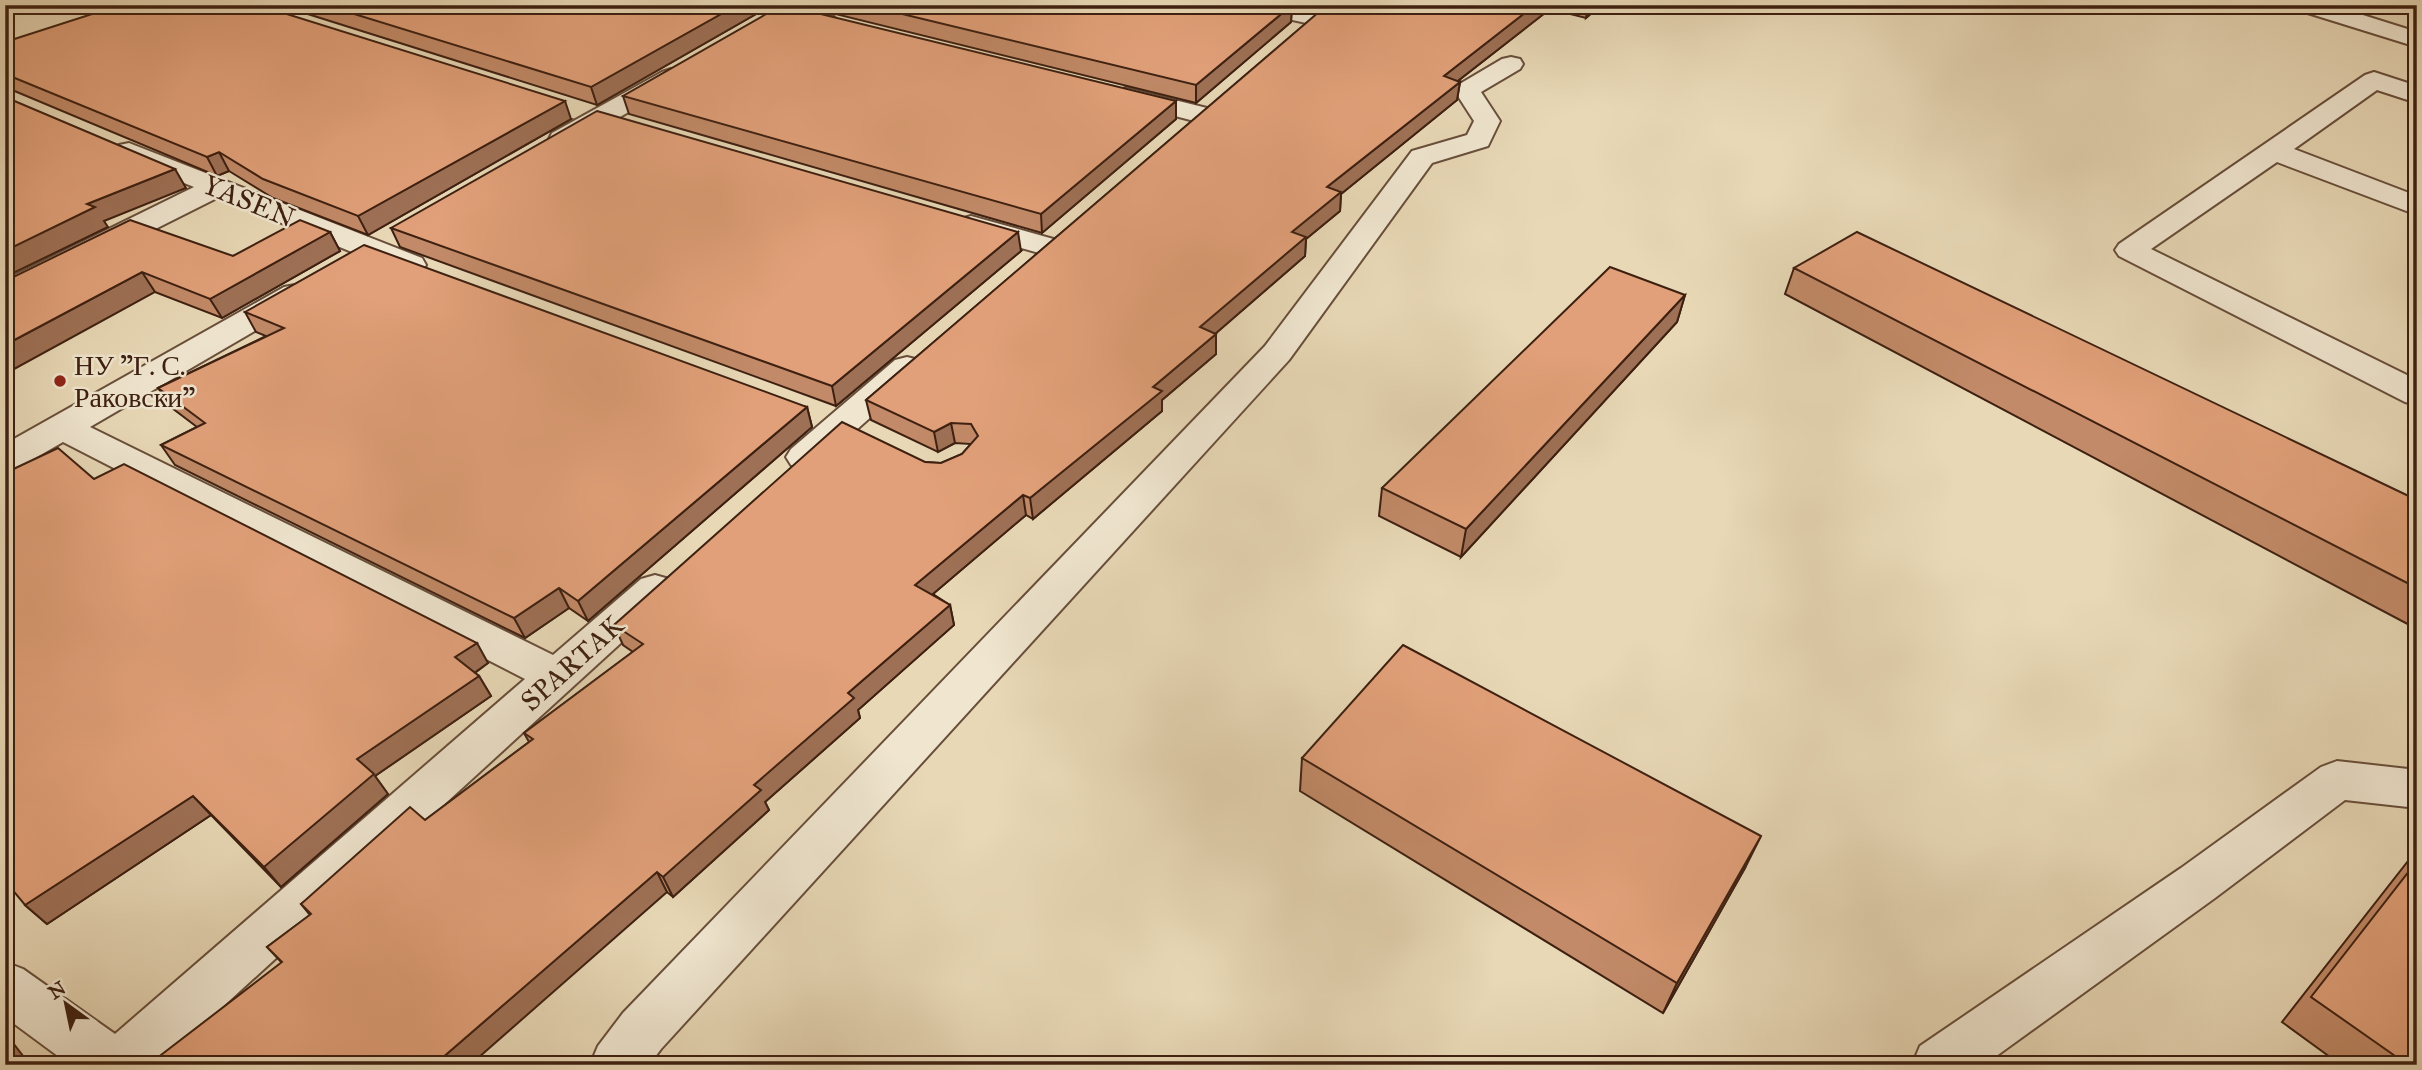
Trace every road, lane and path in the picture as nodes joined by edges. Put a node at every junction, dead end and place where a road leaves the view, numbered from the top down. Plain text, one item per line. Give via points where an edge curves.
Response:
1 (1256, 5) edge
2 (2306, 5) edge
3 (771, 13) edge
4 (851, 28) edge
5 (2417, 40) edge
6 (1284, 44) edge
7 (1511, 64) dead end
8 (692, 65) edge
9 (1233, 88) edge
10 (1107, 91) edge
11 (2417, 95) edge
12 (587, 113) junction
13 (1202, 115) junction
14 (640, 129) edge
15 (104, 140) edge
16 (1171, 141) edge
17 (2274, 151) junction
18 (540, 152) edge
19 (215, 188) junction
20 (2417, 206) edge
21 (941, 216) edge
22 (1077, 220) edge
23 (407, 229) edge
24 (1046, 246) junction
25 (347, 264) junction
26 (1015, 273) edge
27 (436, 274) edge
28 (5, 292) edge
29 (934, 344) edge
30 (2417, 394) edge
31 (62, 427) junction
32 (5, 460) edge
33 (781, 477) edge
34 (680, 567) edge
35 (557, 676) junction
36 (2417, 789) edge
37 (5, 986) edge
38 (116, 1065) edge
39 (617, 1065) edge
40 (1939, 1065) edge

1 - 6 street via 1315,18
2 - 5 street
3 - 4 street
7 - 39 street via 1467,90 1487,121 1478,140 1422,157 1277,353 642,1031
8 - 12 street
9 - 13 street
10 - 13 street
11 - 17 street via 2374,80
12 - 14 street
12 - 18 street
13 - 16 street
15 - 19 street, YASEN
17 - 20 street
17 - 30 street via 2130,250
19 - 25 street, YASEN
19 - 28 street
21 - 24 street
22 - 24 street
23 - 25 street
24 - 26 street
25 - 27 street, YASEN
25 - 31 street
29 - 33 street
31 - 32 street
31 - 35 street
34 - 35 street, SPARTAK
35 - 38 street, SPARTAK
36 - 40 street via 2337,779
37 - 38 street

